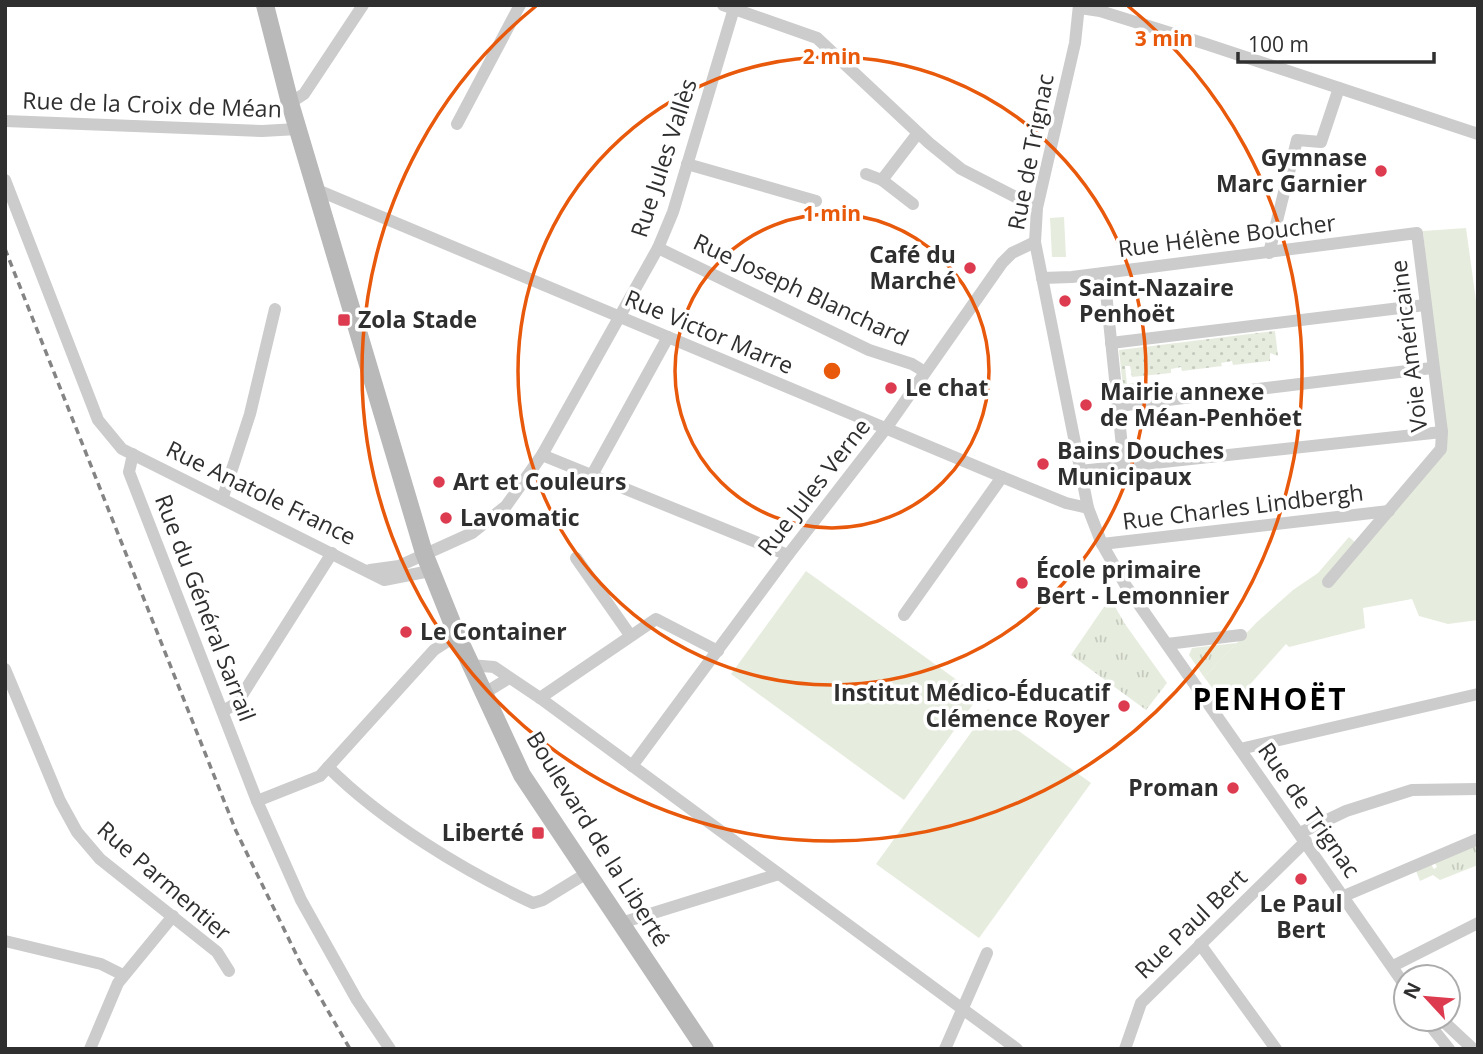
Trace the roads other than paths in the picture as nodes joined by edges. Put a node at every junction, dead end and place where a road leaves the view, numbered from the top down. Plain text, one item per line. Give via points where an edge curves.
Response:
1 (265, 5) edge
2 (363, 5) edge
3 (520, 5) edge
4 (731, 6) edge
5 (1079, 7) edge
6 (1339, 88) junction
7 (290, 103) junction
8 (5, 121) edge
9 (457, 124) dead end
10 (298, 129) junction
11 (918, 133) junction
12 (1478, 134) edge
13 (687, 164) junction
14 (866, 174) dead end
15 (5, 180) edge
16 (882, 180) junction
17 (315, 189) junction
18 (816, 201) dead end
19 (913, 204) dead end
20 (1037, 208) junction
21 (1417, 233) joint
22 (1035, 242) junction
23 (658, 248) junction
24 (1269, 253) junction
25 (1104, 273) junction
26 (1042, 278) junction
27 (1425, 305) junction
28 (275, 309) dead end
29 (618, 317) junction
30 (668, 337) junction
31 (1111, 343) junction
32 (1432, 368) junction
33 (925, 372) junction
34 (1118, 406) junction
35 (887, 428) junction
36 (1441, 432) junction
37 (133, 454) junction
38 (542, 455) junction
39 (1124, 466) junction
40 (1080, 471) junction
41 (592, 475) junction
42 (1002, 477) junction
43 (223, 497) junction
44 (1088, 508) junction
45 (1389, 511) junction
46 (1102, 544) junction
47 (332, 553) junction
48 (424, 553) junction
49 (788, 555) junction
50 (576, 558) dead end
51 (370, 570) junction
52 (430, 571) junction
53 (1328, 582) dead end
54 (904, 615) dead end
55 (457, 635) junction
56 (630, 635) junction
57 (1241, 635) dead end
58 (1167, 644) junction
59 (718, 651) junction
60 (470, 665) junction
61 (5, 669) edge
62 (509, 678) junction
63 (484, 694) junction
64 (1478, 694) edge
65 (540, 698) junction
66 (223, 711) junction
67 (1240, 749) junction
68 (632, 766) junction
69 (328, 767) junction
70 (1478, 789) edge
71 (257, 801) junction
72 (1303, 837) junction
73 (1478, 839) edge
74 (587, 873) junction
75 (779, 874) junction
76 (1344, 896) junction
77 (173, 916) junction
78 (621, 923) junction
79 (1478, 923) edge
80 (5, 941) edge
81 (1200, 944) junction
82 (987, 953) dead end
83 (1399, 963) edge
84 (1392, 965) edge
85 (229, 971) dead end
86 (123, 975) junction
87 (961, 1007) junction
88 (1436, 1033) edge
89 (1455, 1033) edge
90 (90, 1049) edge
91 (390, 1049) edge
92 (705, 1049) edge
93 (945, 1049) edge
94 (1017, 1049) edge
95 (1125, 1049) edge
96 (1276, 1049) edge
97 (1449, 1049) edge
98 (1473, 1049) edge

1 - 7 main road, Boulevard de la Liberté
2 - 7 street via 304,94
3 - 9 street
4 - 11 street via 817,38
4 - 13 street, Rue Jules Vallès
5 - 6 street
5 - 20 street, Rue de Trignac
6 - 12 street
6 - 24 street via 1321,142 1297,140
7 - 10 main road, Boulevard de la Liberté
8 - 10 street, Rue de la Croix de Méan
10 - 17 main road, Boulevard de la Liberté
11 - 16 street
11 - 20 street via 961,169
13 - 18 street
13 - 23 street, Rue Jules Vallès
14 - 16 street
15 - 37 street via 98,420 122,449
16 - 19 street
17 - 29 street, Rue Victor Marre
17 - 48 main road, Boulevard de la Liberté
20 - 22 street, Rue de Trignac
21 - 24 street, Rue Hélène Boucher
21 - 27 street, Voie Américaine
22 - 26 street, Rue de Trignac
22 - 33 street, Rue Jules Verne via 1002,262
23 - 29 street, Rue Jules Vallès
23 - 33 street, Rue Joseph Blanchard via 869,350
24 - 25 street, Rue Hélène Boucher
25 - 26 street, Rue Hélène Boucher
25 - 31 street
26 - 40 street, Rue de Trignac
27 - 31 street
27 - 32 street, Voie Américaine
28 - 43 street via 250,414
29 - 30 street, Rue Victor Marre
29 - 38 street, Rue Jules Vallès
30 - 35 street, Rue Victor Marre
30 - 41 street
31 - 34 street
32 - 34 street
32 - 36 street, Voie Américaine
33 - 35 street, Rue Jules Verne
34 - 39 street
35 - 42 street, Rue Victor Marre
35 - 49 street, Rue Jules Verne
36 - 39 street
36 - 45 street, Voie Américaine via 1441,449
37 - 43 street, Rue Anatole France
37 - 66 street, Rue du Général Sarrail via 129,472
38 - 41 street
38 - 48 street, Rue Anatole France via 506,506 472,533
39 - 40 street
40 - 44 street, Rue de Trignac
41 - 49 street
42 - 44 street, Rue Victor Marre
42 - 54 street
43 - 47 street, Rue Anatole France
44 - 46 street, Rue de Trignac
45 - 46 street, Rue Charles Lindbergh
45 - 53 street, Voie Américaine
46 - 58 street, Rue de Trignac
47 - 51 street, Rue Anatole France
47 - 66 street via 237,703
48 - 51 street, Rue Anatole France via 399,566
48 - 52 main road, Boulevard de la Liberté
49 - 59 street, Rue Jules Verne
50 - 56 street
51 - 52 street, Rue Anatole France via 384,580
52 - 55 main road, Boulevard de la Liberté
55 - 60 main road, Boulevard de la Liberté
55 - 69 street via 434,650
56 - 59 street via 656,619
56 - 65 street
57 - 58 street
58 - 67 street, Rue de Trignac
59 - 68 street, Rue Jules Verne
60 - 62 street via 495,667
60 - 63 main road, Boulevard de la Liberté
61 - 77 street, Rue Parmentier via 77,832 100,859
62 - 63 street
62 - 65 street
63 - 74 main road, Boulevard de la Liberté via 522,775
64 - 67 street
65 - 68 street
66 - 71 street, Rue du Général Sarrail
67 - 72 street, Rue de Trignac
68 - 75 street
69 - 71 street via 307,784
69 - 74 street via 440,851 533,902
70 - 72 street, Rue Paul Bert via 1412,790 1346,811
71 - 91 street, Rue du Général Sarrail via 301,900 356,1000
72 - 76 street, Rue de Trignac
72 - 81 street, Rue Paul Bert
73 - 76 street
74 - 78 main road, Boulevard de la Liberté
75 - 78 street
75 - 87 street
76 - 84 street, Rue de Trignac
77 - 85 street, Rue Parmentier via 217,952
77 - 86 street
78 - 92 main road, Boulevard de la Liberté
79 - 83 street
80 - 86 street via 101,964
81 - 95 street, Rue Paul Bert via 1141,1003
81 - 96 street
82 - 87 street
86 - 90 street
87 - 93 street
87 - 94 street
88 - 97 street
89 - 98 street

